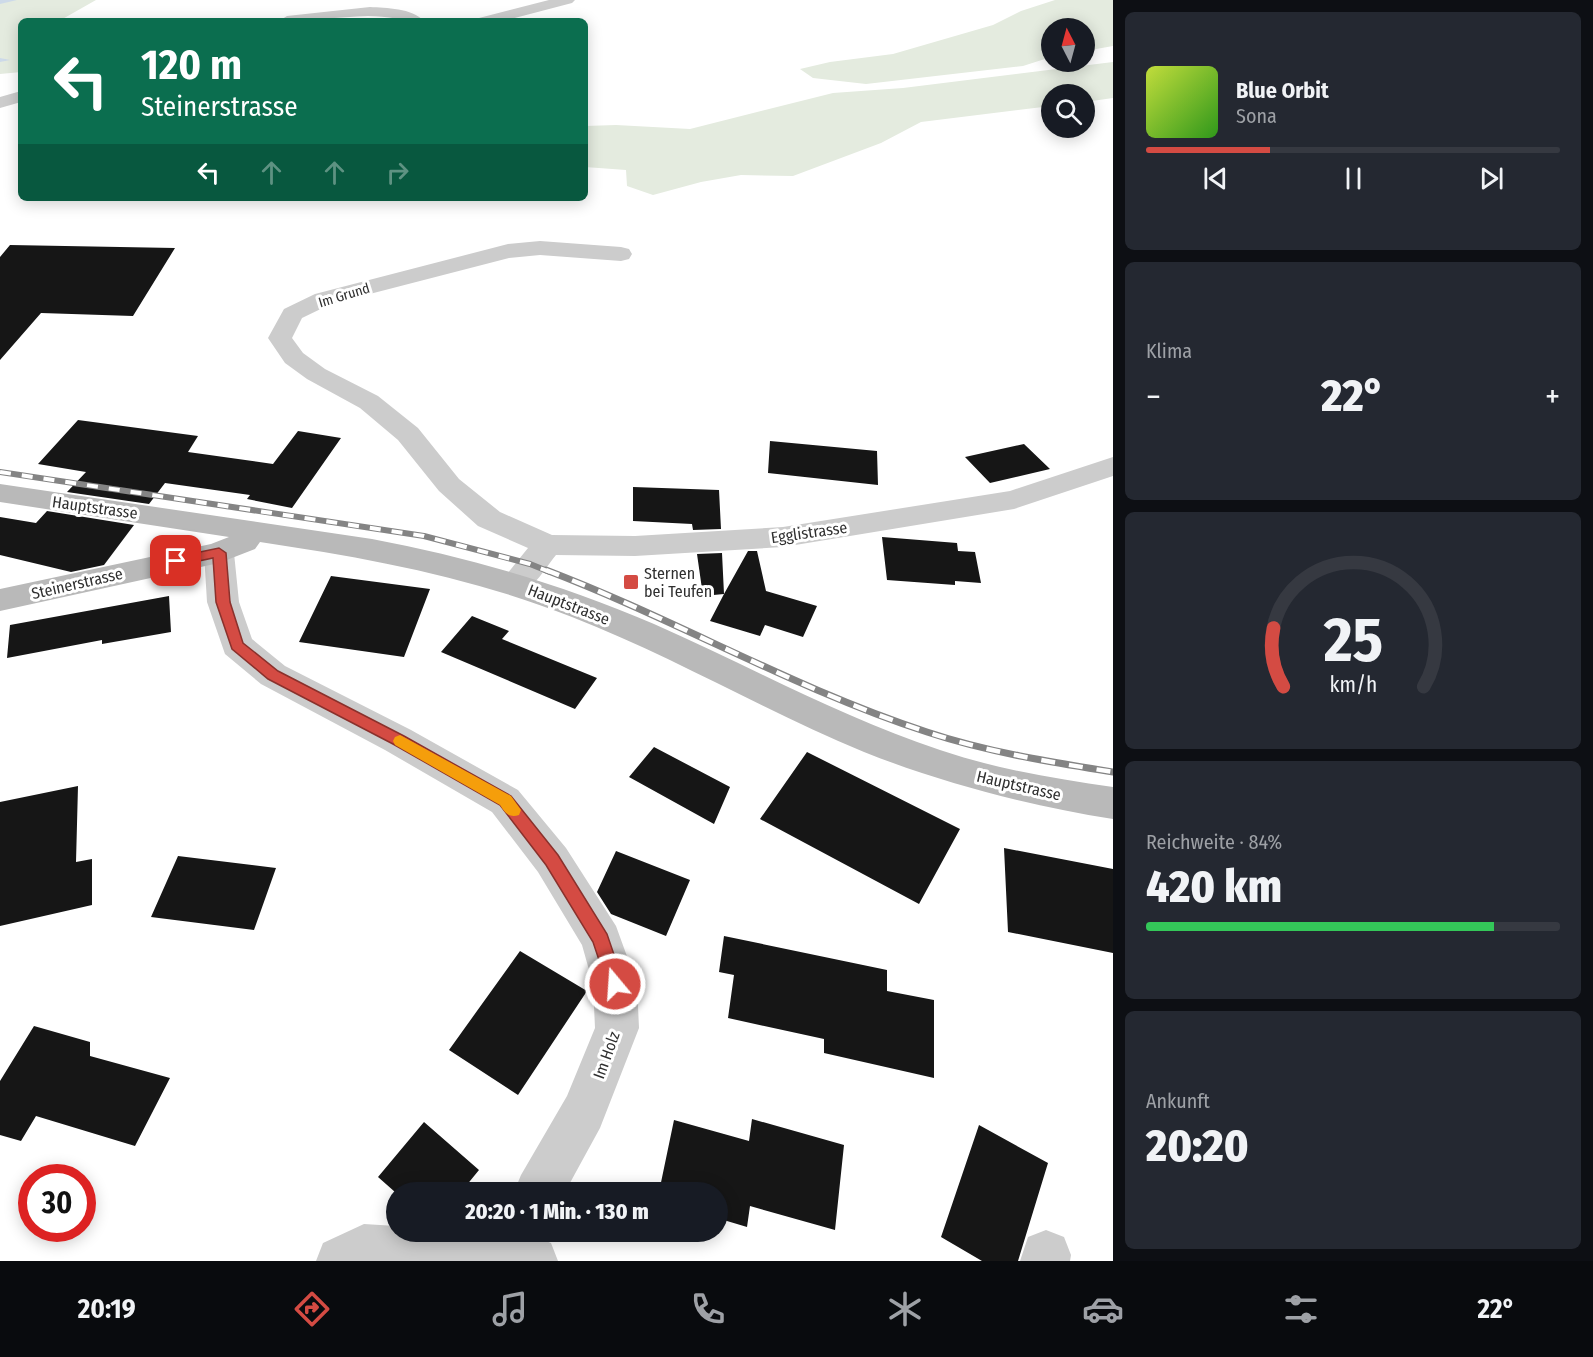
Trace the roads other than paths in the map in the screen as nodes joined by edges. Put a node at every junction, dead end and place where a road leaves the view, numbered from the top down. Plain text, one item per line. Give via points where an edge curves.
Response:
1 (567, 0) edge
2 (312, 18) edge
3 (405, 18) edge
4 (497, 18) edge
5 (18, 97) edge
6 (0, 103) edge
7 (621, 254) dead end
8 (1113, 466) edge
9 (0, 493) edge
10 (252, 530) junction
11 (548, 545) junction
12 (219, 553) junction
13 (515, 584) junction
14 (0, 600) edge
15 (1113, 803) edge
16 (544, 1182) edge
17 (524, 1250) edge
18 (341, 1261) edge

1 - 4 street
2 - 3 street via 354,13
5 - 6 street
7 - 11 street, Im Grund via 540,248 508,251 323,299 292,314 280,338 294,358 369,402 408,434 449,485 489,519
8 - 11 street, Egglistrasse via 1014,500 783,537 635,546
9 - 10 street, Hauptstrasse
10 - 12 street, Steinerstrasse via 244,542
10 - 13 street, Hauptstrasse via 414,556
11 - 13 street
12 - 14 street, Steinerstrasse
12 - 16 street, Im Holz via 223,602 237,645 273,675 505,801 552,860 601,939 615,984 617,1028 584,1112
13 - 15 street, Hauptstrasse via 639,631 810,714 910,755 1051,794
17 - 18 street via 364,1249

